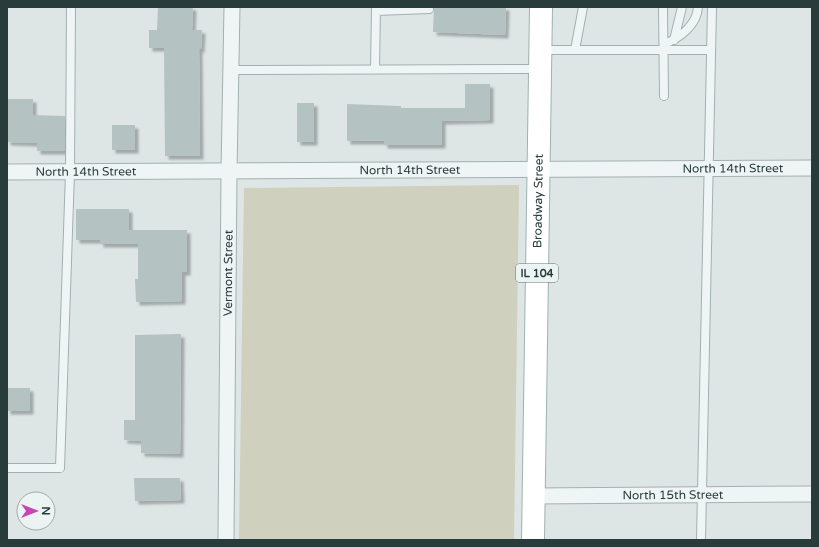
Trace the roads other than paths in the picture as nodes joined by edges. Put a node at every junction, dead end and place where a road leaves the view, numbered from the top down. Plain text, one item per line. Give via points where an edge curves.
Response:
1 (71, 7) edge
2 (232, 7) edge
3 (541, 7) edge
4 (582, 7) edge
5 (663, 7) edge
6 (682, 7) edge
7 (698, 7) edge
8 (712, 7) edge
9 (376, 9) edge
10 (429, 9) dead end
11 (674, 40) junction
12 (664, 47) junction
13 (575, 50) junction
14 (711, 50) junction
15 (540, 59) junction
16 (375, 69) junction
17 (231, 70) junction
18 (664, 96) dead end
19 (708, 168) junction
20 (812, 168) edge
21 (538, 169) junction
22 (7, 172) edge
23 (70, 172) junction
24 (229, 172) junction
25 (7, 468) edge
26 (812, 494) edge
27 (702, 495) junction
28 (534, 496) junction
29 (226, 540) edge
30 (533, 540) edge
31 (701, 540) edge

1 - 23 lane
2 - 17 street, Vermont Street
3 - 15 main road, Broadway Street / IL 104
4 - 13 lane
5 - 12 lane
6 - 11 lane
7 - 11 lane via 698,16 684,33
8 - 14 lane
9 - 10 lane
9 - 16 lane
11 - 12 lane
12 - 13 lane
12 - 14 lane
12 - 18 lane
13 - 15 lane
14 - 19 lane
15 - 16 lane
15 - 21 main road, Broadway Street / IL 104
16 - 17 lane
17 - 24 street, Vermont Street
19 - 20 street, North 14th Street
19 - 21 street, North 14th Street
19 - 27 lane
21 - 24 street, North 14th Street
21 - 28 main road, Broadway Street / IL 104
22 - 23 street, North 14th Street
23 - 24 street, North 14th Street
23 - 25 lane via 60,468
24 - 29 street, Vermont Street
26 - 27 street, North 15th Street
27 - 28 street, North 15th Street
27 - 31 lane
28 - 30 main road, Broadway Street / IL 104

